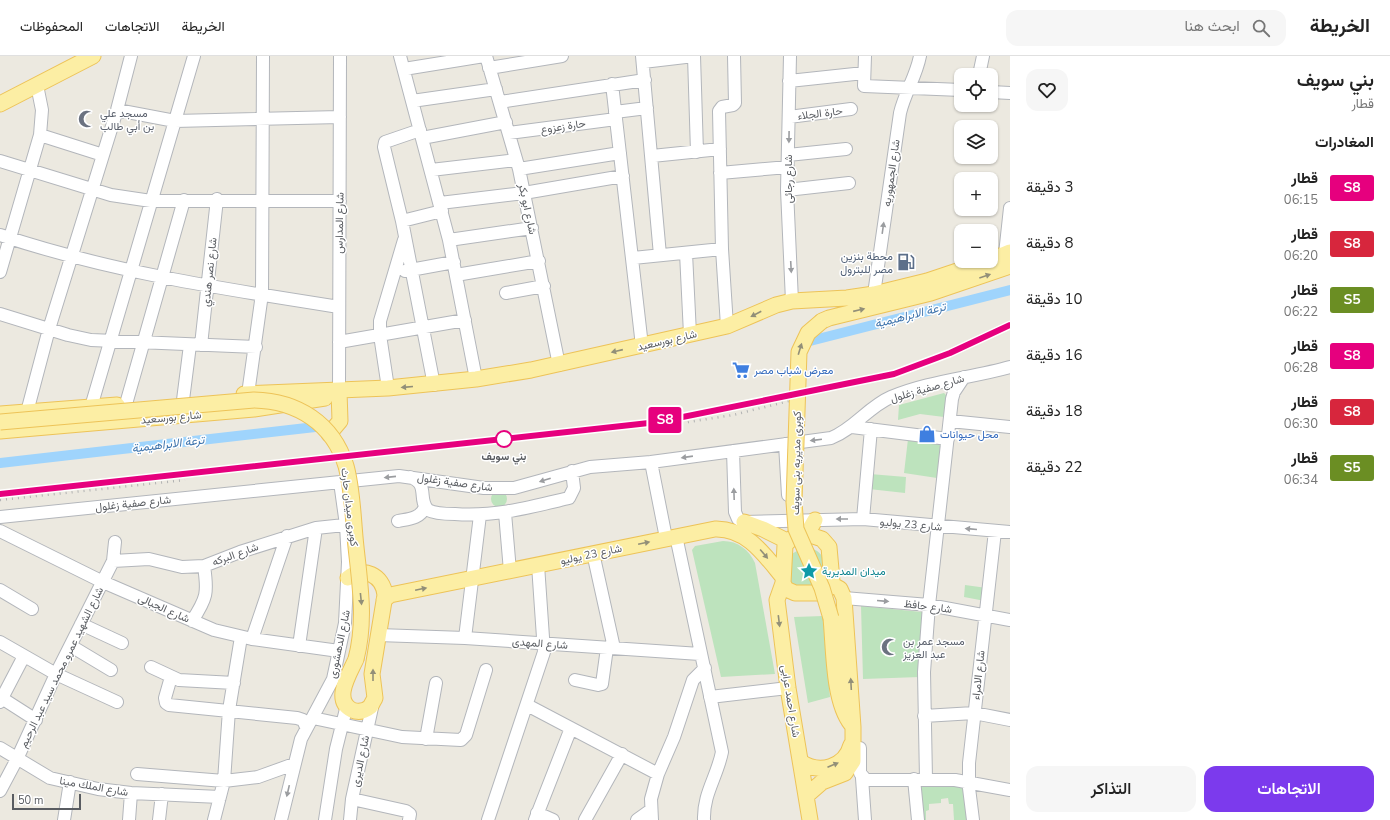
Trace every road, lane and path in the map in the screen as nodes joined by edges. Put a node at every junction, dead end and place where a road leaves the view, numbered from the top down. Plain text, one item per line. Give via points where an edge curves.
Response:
1 (71, 56) edge
2 (93, 56) edge
3 (131, 56) edge
4 (194, 56) edge
5 (263, 56) edge
6 (340, 56) edge
7 (400, 56) edge
8 (562, 56) edge
9 (694, 56) edge
10 (734, 56) edge
11 (790, 56) edge
12 (865, 56) edge
13 (920, 56) edge
14 (983, 56) edge
15 (642, 59) edge
16 (486, 60) edge
17 (980, 68) edge
18 (404, 69) junction
19 (864, 72) junction
20 (644, 80) junction
21 (789, 81) junction
22 (612, 84) junction
23 (37, 85) junction
24 (910, 87) junction
25 (496, 89) junction
26 (954, 90) edge
27 (0, 92) edge
28 (998, 92) edge
29 (1010, 93) edge
30 (412, 101) junction
31 (500, 102) junction
32 (0, 104) edge
33 (648, 108) junction
34 (851, 109) dead end
35 (117, 110) junction
36 (616, 115) junction
37 (789, 116) junction
38 (340, 117) junction
39 (175, 120) junction
40 (263, 120) junction
41 (508, 128) junction
42 (421, 134) junction
43 (40, 135) junction
44 (846, 149) dead end
45 (720, 150) junction
46 (697, 152) junction
47 (620, 153) junction
48 (103, 155) junction
49 (652, 156) junction
50 (0, 161) edge
51 (788, 161) junction
52 (518, 164) junction
53 (30, 170) junction
54 (431, 170) junction
55 (720, 173) junction
56 (623, 176) junction
57 (849, 183) dead end
58 (93, 189) junction
59 (788, 190) junction
60 (524, 193) junction
61 (184, 200) junction
62 (216, 200) junction
63 (262, 200) junction
64 (151, 201) junction
65 (340, 201) junction
66 (441, 207) junction
67 (1010, 208) edge
68 (402, 221) junction
69 (532, 228) junction
70 (5, 237) edge
71 (405, 238) junction
72 (449, 240) junction
73 (722, 249) junction
74 (686, 253) junction
75 (660, 255) junction
76 (71, 258) junction
77 (633, 258) junction
78 (1008, 258) edge
79 (998, 259) edge
80 (539, 261) junction
81 (454, 262) junction
82 (966, 268) edge
83 (411, 270) junction
84 (0, 272) edge
85 (130, 272) junction
86 (394, 273) junction
87 (456, 275) junction
88 (162, 278) junction
89 (207, 286) junction
90 (544, 286) junction
91 (506, 293) dead end
92 (262, 294) junction
93 (874, 294) junction
94 (792, 301) junction
95 (338, 307) junction
96 (0, 314) edge
97 (465, 320) junction
98 (727, 326) junction
99 (423, 328) junction
100 (49, 329) junction
101 (690, 334) junction
102 (380, 335) junction
103 (110, 341) junction
104 (339, 342) junction
105 (145, 343) junction
106 (196, 345) junction
107 (642, 346) junction
108 (256, 347) junction
109 (559, 365) junction
110 (1010, 367) edge
111 (964, 377) junction
112 (476, 379) junction
113 (434, 385) junction
114 (388, 388) junction
115 (248, 394) junction
116 (339, 397) junction
117 (183, 400) junction
118 (126, 404) junction
119 (91, 406) junction
120 (27, 412) junction
121 (0, 414) edge
122 (950, 421) junction
123 (0, 422) edge
124 (124, 422) junction
125 (852, 427) junction
126 (1010, 427) edge
127 (871, 429) junction
128 (0, 432) edge
129 (329, 434) dead end
130 (948, 438) junction
131 (789, 444) junction
132 (733, 451) junction
133 (651, 462) junction
134 (572, 471) junction
135 (409, 476) junction
136 (346, 481) junction
137 (425, 507) junction
138 (505, 513) junction
139 (480, 515) junction
140 (4, 516) edge
141 (863, 519) junction
142 (815, 520) joint
143 (398, 521) dead end
144 (744, 522) junction
145 (351, 525) junction
146 (938, 526) junction
147 (0, 527) edge
148 (316, 528) junction
149 (0, 531) edge
150 (995, 531) junction
151 (796, 532) junction
152 (1010, 532) edge
153 (287, 536) junction
154 (671, 537) junction
155 (115, 542) dead end
156 (594, 553) junction
157 (112, 561) junction
158 (538, 565) junction
159 (204, 566) junction
160 (510, 571) junction
161 (363, 572) junction
162 (348, 578) junction
163 (472, 579) junction
164 (782, 579) junction
165 (103, 582) junction
166 (831, 584) junction
167 (0, 590) edge
168 (844, 598) junction
169 (384, 600) junction
170 (777, 600) junction
171 (929, 605) junction
172 (32, 609) dead end
173 (985, 615) junction
174 (192, 620) junction
175 (1010, 620) edge
176 (81, 624) junction
177 (378, 634) junction
178 (247, 638) junction
179 (465, 638) junction
180 (0, 642) edge
181 (122, 644) dead end
182 (544, 644) junction
183 (71, 646) junction
184 (299, 646) junction
185 (610, 648) junction
186 (339, 651) junction
187 (700, 654) junction
188 (24, 656) junction
189 (151, 667) dead end
190 (705, 668) junction
191 (111, 670) dead end
192 (486, 670) dead end
193 (56, 674) junction
194 (171, 677) junction
195 (575, 680) dead end
196 (234, 683) junction
197 (436, 684) dead end
198 (344, 685) junction
199 (788, 688) junction
200 (710, 697) junction
201 (1, 699) edge
202 (117, 702) dead end
203 (373, 703) junction
204 (526, 704) junction
205 (347, 706) junction
206 (230, 710) junction
207 (852, 710) junction
208 (974, 713) junction
209 (924, 716) junction
210 (36, 720) junction
211 (1010, 720) edge
212 (310, 723) junction
213 (342, 725) junction
214 (571, 728) junction
215 (367, 730) junction
216 (853, 733) junction
217 (426, 739) junction
218 (0, 748) edge
219 (622, 754) junction
220 (18, 759) junction
221 (800, 762) junction
222 (294, 764) junction
223 (137, 774) dead end
224 (658, 774) junction
225 (862, 778) junction
226 (920, 779) junction
227 (224, 781) junction
228 (969, 781) junction
229 (70, 782) junction
230 (1010, 790) edge
231 (0, 791) edge
232 (131, 793) junction
233 (162, 794) junction
234 (220, 796) junction
235 (806, 796) junction
236 (352, 799) junction
237 (651, 815) edge
238 (536, 816) edge
239 (64, 820) edge
240 (129, 820) edge
241 (159, 820) edge
242 (214, 820) edge
243 (281, 820) edge
244 (325, 820) edge
245 (350, 820) edge
246 (409, 820) edge
247 (488, 820) edge
248 (553, 820) edge
249 (585, 820) edge
250 (638, 820) edge
251 (704, 820) edge
252 (810, 820) edge
253 (865, 820) edge
254 (918, 820) edge
255 (973, 820) edge

1 - 27 main road
2 - 23 main road
3 - 35 street
4 - 39 street
5 - 40 street
6 - 38 street, شارع المدارس
7 - 18 street
8 - 16 street
9 - 15 street
9 - 46 street
10 - 45 street via 735,103 720,109
11 - 21 street, شارع رجائى
12 - 19 street
13 - 24 street, شارع الجمهوريه
14 - 17 street
15 - 20 street
16 - 18 street
16 - 25 street, شارع ابو بكر
18 - 30 street
19 - 21 street
19 - 24 street via 864,86
20 - 22 street
20 - 33 street
21 - 37 street, شارع رجائى
22 - 31 street
22 - 36 street
23 - 32 main road
23 - 43 street via 42,110
24 - 26 street
93 -> 24 street, شارع الجمهوريه via 900,113
25 - 30 street
25 - 31 street, شارع ابو بكر
28 - 29 street
30 - 42 street
31 - 41 street, شارع ابو بكر
33 - 36 street, حارة زعزوع
33 - 49 street
34 - 37 street, حارة الجلاء
35 - 39 street
35 - 48 street
36 - 41 street, حارة زعزوع
36 - 47 street
37 -> 51 street, شارع رجائى
38 - 40 street
38 - 65 street, شارع المدارس
39 - 40 street
39 - 64 street
40 - 63 street
41 - 42 street, حارة زعزوع
41 - 52 street, شارع ابو بكر
42 - 54 street
42 - 68 street, حارة زعزوع via 385,142 384,145
43 - 48 street
43 - 53 street
44 - 51 street
45 - 46 street
45 - 55 street
46 - 49 street
47 - 52 street
47 - 56 street
48 - 58 street
49 - 75 street
50 - 53 street
51 - 55 street
51 - 59 street, شارع رجائى
52 - 54 street
52 - 60 street, شارع ابو بكر
53 - 58 street
53 - 70 street
54 - 66 street
55 - 73 street
56 - 60 street
56 - 77 street
57 - 59 street
58 - 64 street via 124,198
58 - 76 street
59 -> 94 street, شارع رجائى
60 - 66 street
60 - 69 street, شارع ابو بكر
61 - 62 street
61 - 64 street
61 - 88 street
62 - 63 street
62 - 89 street, شارع نصر هندي
63 - 65 street
63 - 92 street
64 - 85 street
65 - 95 street, شارع المدارس
66 - 68 street
66 - 72 street
67 - 78 street
68 - 71 street
69 - 72 street
69 - 80 street, شارع ابو بكر
70 - 76 street
70 - 84 street
71 - 83 street
71 - 86 street
72 - 81 street
73 - 74 street
73 - 98 street
74 - 75 street
74 - 101 street
75 - 77 street
76 - 85 street
76 - 100 street
77 - 107 street
78 - 79 main road
216 -> 78 main road, كوبرى مديريه بنى سويف, bridge via 839,697 831,618 819,581 796,529 794,502 799,352 808,333 822,321 930,293
80 - 87 street
80 - 90 street, شارع ابو بكر
81 - 83 street
81 - 87 street
82 - 93 main road, شارع بورسعيد
83 - 86 street
83 - 99 street
85 - 88 street
85 - 103 street
86 - 102 street via 381,315
87 - 97 street
88 - 89 street
88 - 105 street
89 - 92 street
89 - 106 street, شارع نصر هندي
90 - 91 street
90 - 109 street, شارع ابو بكر
92 - 95 street
92 - 108 street
93 - 94 main road, شارع بورسعيد
94 -> 98 main road, شارع بورسعيد via 776,305
95 - 104 street, شارع المدارس
96 - 100 street
97 - 99 street
97 - 112 street
98 - 101 main road, شارع بورسعيد
99 - 102 street
99 - 113 street
100 - 103 street via 78,338
100 - 120 street
101 - 107 main road, شارع بورسعيد
102 - 104 street
102 - 114 street
103 - 105 street
103 - 119 street
104 - 116 street, شارع المدارس
105 - 106 street
105 - 118 street
106 - 108 street
106 - 117 street, شارع نصر هندي
107 -> 109 main road, شارع بورسعيد
108 - 115 street
109 - 112 main road, شارع بورسعيد
110 - 111 street, شارع صفية زغلول
111 - 122 street via 954,392
111 - 125 street, شارع صفية زغلول via 891,398 874,407
112 - 113 main road, شارع بورسعيد
113 -> 114 main road, شارع بورسعيد
114 - 116 main road, شارع بورسعيد
115 - 116 main road, شارع بورسعيد
115 - 117 main road, شارع بورسعيد
116 - 124 main road, شارع بورسعيد
116 - 129 main road via 340,421
117 - 118 main road, شارع بورسعيد
118 - 119 main road, شارع بورسعيد
118 - 124 main road via 130,411
119 - 120 main road, شارع بورسعيد
120 - 121 main road, شارع بورسعيد
122 - 126 street
122 - 130 street
123 -> 198 main road, كوبرى ميدان حارث, bridge via 254,400 283,403 310,415 326,430 338,447 348,477 362,611 362,634 356,659
124 - 128 main road, شارع بورسعيد
125 - 127 street
125 -> 131 street, شارع صفية زغلول via 830,438
127 - 130 street
127 - 141 street
130 - 146 street
131 - 132 street, شارع صفية زغلول
131 - 151 street
132 -> 133 street, شارع صفية زغلول
144 -> 132 street via 738,519 735,512
133 - 134 street, شارع صفية زغلول
133 - 154 street
134 -> 135 street, شارع صفية زغلول via 528,485 499,488 467,486
134 - 138 street via 574,488 569,498
135 -> 136 street, شارع صفية زغلول
135 - 137 street via 417,480 422,488
136 - 140 street, شارع صفية زغلول
136 - 145 street, شارع الدهشورى
137 - 139 street via 430,511 449,514
137 - 143 street via 417,517
138 - 139 street
138 - 160 street
139 - 163 street
140 - 147 street
141 -> 142 street, شارع 23 يوليو
141 - 146 street, شارع 23 يوليو
142 - 151 main road
144 - 151 street
144 - 151 main road via 763,529
145 - 148 street, شارع البركه
145 - 161 street
145 - 162 street, شارع الدهشورى
150 -> 146 street, شارع 23 يوليو
146 - 171 street
148 - 153 street, شارع البركه
148 - 184 street
149 - 165 street, شارع الجبالى
150 - 152 street, شارع 23 يوليو
150 - 173 street, شارع الامراء
151 - 164 main road via 785,546
151 - 166 main road via 822,539 829,547
153 - 159 street, شارع البركه
153 - 178 street
156 -> 154 main road, شارع 23 يوليو
154 -> 164 main road, شارع 23 يوليو via 715,529 736,533 758,547
154 - 187 street
155 - 157 street, شارع الشهيد عمرو محمد سيد عبد الرحيم
156 - 158 main road, شارع 23 يوليو
156 - 185 street
157 - 159 street, شارع البركه via 149,559 182,567
157 - 165 street, شارع الشهيد عمرو محمد سيد عبد الرحيم
158 - 160 main road, شارع 23 يوليو
158 - 182 street
159 - 174 street via 207,589 204,601
160 - 163 main road, شارع 23 يوليو
161 - 162 main road
161 - 169 main road via 372,574 380,580
162 - 186 street, شارع الدهشورى via 345,623
169 -> 163 main road, شارع 23 يوليو via 390,595
163 - 179 street
164 - 166 main road via 786,589 795,594 818,594 826,591
164 - 170 main road, شارع احمد عرابى
165 - 174 street, شارع الجبالى
165 - 176 street, شارع الشهيد عمرو محمد سيد عبد الرحيم
166 - 168 main road via 840,589
167 - 172 street
168 - 170 main road
168 -> 171 street, شارع حافظ
207 -> 168 main road
169 - 177 main road, شارع الديرى
170 -> 199 main road, شارع احمد عرابى
171 - 173 street, شارع حافظ
171 - 209 street
173 - 175 street, شارع حافظ
173 - 208 street, شارع الامراء
174 - 178 street, شارع الجبالى via 214,630
176 - 181 street
176 - 183 street, شارع الشهيد عمرو محمد سيد عبد الرحيم
177 - 179 street, شارع المهدى
203 -> 177 main road, شارع الديرى via 375,698 372,674
178 - 184 street, شارع الجبالى
178 - 196 street
179 - 182 street, شارع المهدى
180 - 188 street
182 - 185 street, شارع المهدى
182 - 204 street via 542,662
183 - 191 street
183 - 193 street, شارع الشهيد عمرو محمد سيد عبد الرحيم
184 - 186 street, شارع الجبالى
185 - 187 street, شارع المهدى
185 - 195 street via 602,684
186 - 212 street, شارع الدهشورى via 333,679
187 - 190 street
188 - 193 street
188 - 201 street
189 - 194 street
190 - 200 street
190 - 224 street via 693,680
192 - 217 street via 464,739
193 - 202 street
193 - 210 street, شارع الشهيد عمرو محمد سيد عبد الرحيم
194 - 196 street via 188,682
194 - 206 street via 166,703
196 - 206 street
197 - 217 street
198 - 205 main road
198 - 212 street, كوبرى ميدان حارث
199 - 200 street
199 - 221 main road, شارع احمد عرابى
200 - 251 street via 722,752 704,804
201 - 210 street
203 - 205 main road via 364,711 358,712
203 - 215 street, شارع الديرى
204 - 214 street
204 - 247 street
205 - 213 street
206 - 212 street via 297,718
206 - 227 street
207 - 216 main road
207 - 225 street via 860,721
208 - 209 street
208 - 211 street
208 - 228 street, شارع الامراء
209 - 226 street
210 - 220 street, شارع الشهيد عمرو محمد سيد عبد الرحيم
212 - 213 street
212 - 222 street, شارع الدهشورى via 300,739
213 - 215 street
213 - 244 street
214 - 219 street
214 - 238 street
215 - 217 street
215 - 236 street, شارع الديرى
221 -> 216 main road via 817,769 834,766 847,755
216 - 235 main road via 854,756 848,769 822,782
218 - 220 street, شارع الملك مينا
219 - 224 street
219 - 249 street
220 - 229 street, شارع الملك مينا via 50,778
220 - 231 street, شارع الشهيد عمرو محمد سيد عبد الرحيم
221 - 235 main road, شارع احمد عرابى
222 - 227 street via 258,777
222 -> 243 street, شارع الدهشورى
223 - 227 street
224 - 237 street via 651,799
225 - 226 street via 868,781
225 - 253 street
226 - 228 street
226 - 254 street
227 - 234 street
228 - 230 street
228 - 255 street, شارع الامراء
229 - 232 street, شارع الملك مينا
229 - 239 street
232 - 233 street, شارع الملك مينا
232 - 240 street
233 - 234 street, شارع الملك مينا
233 - 241 street
234 - 242 street
235 - 252 main road, شارع احمد عرابى
236 - 245 street, شارع الديرى
236 - 246 street via 406,811 410,814
237 - 250 street
238 - 248 street

